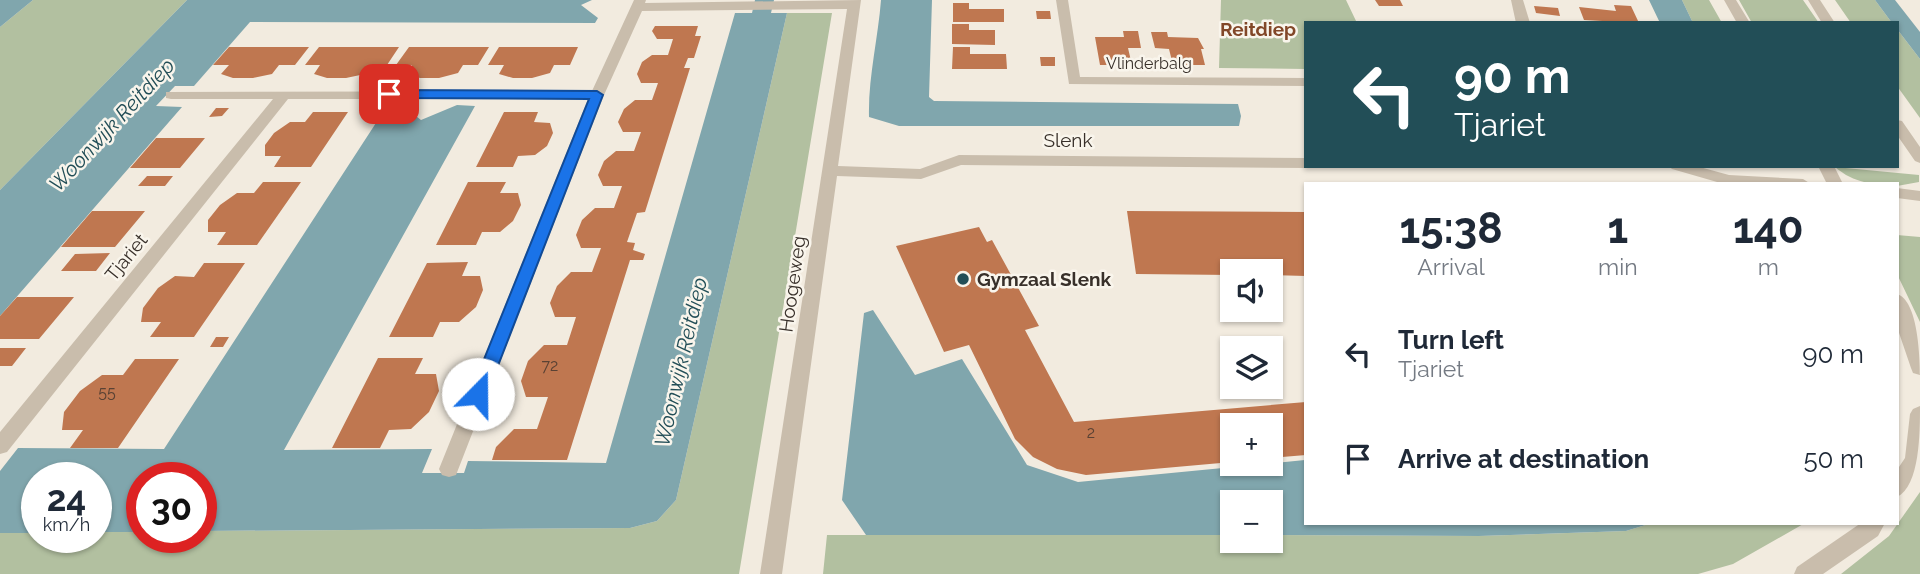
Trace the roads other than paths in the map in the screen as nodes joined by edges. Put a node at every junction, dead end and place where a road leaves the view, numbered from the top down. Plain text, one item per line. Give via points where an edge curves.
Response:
1 (1062, 0) edge
2 (1517, 0) edge
3 (1730, 0) edge
4 (1814, 0) edge
5 (638, 3) edge
6 (855, 3) edge
7 (1522, 21) edge
8 (1743, 21) edge
9 (1828, 21) edge
10 (1304, 82) edge
11 (285, 94) junction
12 (171, 95) dead end
13 (597, 95) junction
14 (1899, 127) edge
15 (1920, 158) edge
16 (1304, 163) edge
17 (1684, 168) edge
18 (832, 172) junction
19 (1766, 182) edge
20 (1899, 193) edge
21 (1920, 195) edge
22 (1899, 306) edge
23 (1920, 368) edge
24 (1920, 414) edge
25 (0, 446) edge
26 (449, 469) dead end
27 (1899, 485) edge
28 (1873, 525) edge
29 (771, 574) edge
30 (1805, 574) edge

1 - 10 street, Vlinderbalg via 1073,81
2 - 7 street
3 - 8 street
4 - 9 street
5 - 6 street
5 - 13 street
6 - 18 street, Hoogeweg
11 - 12 street
11 - 13 street
11 - 25 street, Tjariet
13 - 26 street
14 - 15 street
16 - 18 street, Slenk via 959,160 921,174
17 - 19 street via 1729,180
18 - 29 street, Hoogeweg
20 - 21 street
22 - 23 street
24 - 27 street via 1916,459
28 - 30 street

